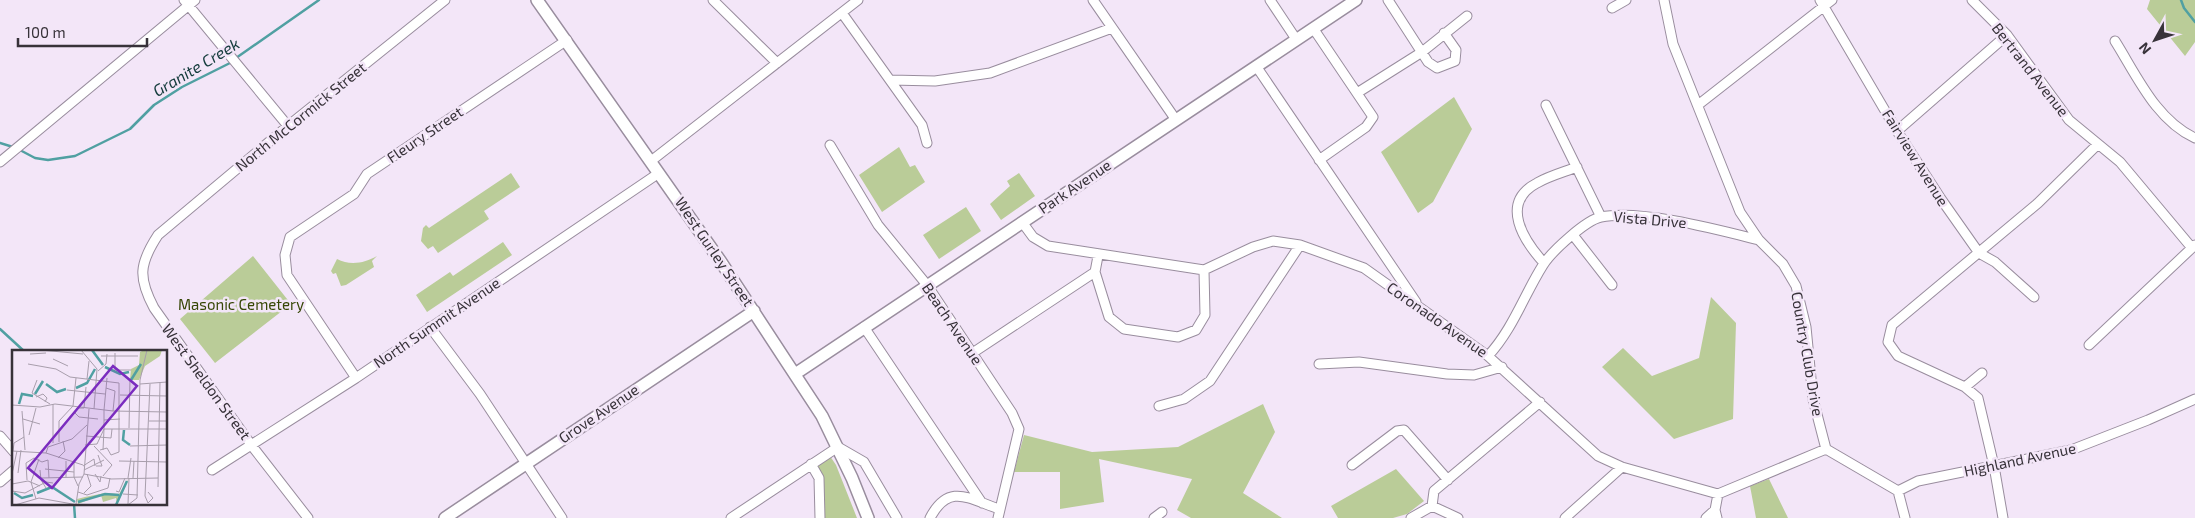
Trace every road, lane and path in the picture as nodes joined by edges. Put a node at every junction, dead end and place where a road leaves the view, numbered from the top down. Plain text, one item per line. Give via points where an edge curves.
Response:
1 (445, 0) edge
2 (537, 0) edge
3 (713, 0) edge
4 (858, 0) edge
5 (1093, 0) edge
6 (1270, 0) edge
7 (1356, 0) edge
8 (1388, 0) edge
9 (1626, 0) edge
10 (1664, 0) edge
11 (1832, 0) edge
12 (1972, 0) edge
13 (189, 2) edge
14 (1822, 3) edge
15 (1612, 8) dead end
16 (842, 13) junction
17 (1467, 16) dead end
18 (1112, 28) junction
19 (1313, 28) junction
20 (1444, 34) junction
21 (2007, 35) junction
22 (1296, 39) junction
23 (567, 40) junction
24 (2115, 42) dead end
25 (1422, 52) junction
26 (777, 63) junction
27 (1256, 66) junction
28 (891, 80) junction
29 (1357, 93) junction
30 (1698, 105) junction
31 (1546, 106) dead end
32 (1176, 120) junction
33 (288, 126) junction
34 (1897, 131) junction
35 (2195, 138) edge
36 (928, 143) dead end
37 (2098, 144) junction
38 (830, 145) dead end
39 (1319, 160) junction
40 (651, 161) junction
41 (0, 162) edge
42 (1577, 168) junction
43 (659, 173) junction
44 (1601, 217) junction
45 (1022, 222) junction
46 (158, 235) joint
47 (1573, 236) junction
48 (1760, 240) junction
49 (1300, 245) junction
50 (2193, 247) edge
51 (1979, 253) junction
52 (1098, 256) junction
53 (1544, 263) junction
54 (1204, 270) junction
55 (1095, 272) junction
56 (927, 285) junction
57 (1612, 285) dead end
58 (2034, 296) dead end
59 (1419, 306) junction
60 (754, 311) junction
61 (430, 327) junction
62 (864, 327) junction
63 (2089, 344) dead end
64 (972, 354) junction
65 (1488, 356) junction
66 (1319, 364) dead end
67 (1502, 367) junction
68 (1982, 373) dead end
69 (795, 374) junction
70 (356, 378) junction
71 (1965, 387) junction
72 (2195, 398) edge
73 (1540, 402) junction
74 (1159, 406) dead end
75 (0, 436) edge
76 (252, 446) junction
77 (838, 447) junction
78 (1826, 449) junction
79 (12, 450) edge
80 (526, 464) junction
81 (811, 464) junction
82 (1352, 465) dead end
83 (1994, 466) junction
84 (1622, 467) junction
85 (212, 470) dead end
86 (12, 472) edge
87 (1448, 480) junction
88 (0, 482) edge
89 (1898, 491) junction
90 (1718, 494) junction
91 (982, 503) junction
92 (1432, 506) junction
93 (999, 513) edge
94 (1716, 514) edge
95 (308, 518) edge
96 (445, 518) edge
97 (562, 518) edge
98 (731, 518) edge
99 (820, 518) edge
100 (868, 518) edge
101 (897, 518) edge
102 (930, 518) edge
103 (1411, 518) edge
104 (1458, 518) edge
105 (1566, 518) edge
106 (1706, 518) edge
107 (1905, 518) edge
108 (2003, 518) edge

1 - 33 street, North McCormick Street
2 - 23 main road, West Gurley Street
3 - 26 street
4 - 16 street
5 - 18 street
6 - 22 street
7 - 19 main road, Park Avenue
8 - 25 street
9 - 15 street
10 - 30 street, Country Club Drive via 1673,44
11 - 14 street
12 - 21 street, Bertrand Avenue
13 - 33 street
13 - 41 street
14 - 30 street
14 - 34 street, Fairview Avenue
16 - 26 street
16 - 28 street
17 - 20 street
18 - 28 street via 990,73 936,81
18 - 32 street
19 - 22 main road, Park Avenue
19 - 29 street
20 - 25 street
20 - 25 street via 1456,50 1455,61 1437,68
21 - 34 street
21 - 37 street, Bertrand Avenue via 2069,120
22 - 27 main road, Park Avenue
23 - 40 main road, West Gurley Street
23 - 70 street, Fleury Street via 366,174 354,194 290,237 285,255 287,275
24 - 35 street via 2169,122
25 - 29 street
26 - 40 street
27 - 32 main road, Park Avenue
27 - 39 street
28 - 36 street via 922,126
29 - 39 street via 1373,117 1366,127
30 - 48 street, Country Club Drive via 1740,212
31 - 42 street
32 - 45 main road, Park Avenue
33 - 46 street, North McCormick Street
34 - 51 street, Fairview Avenue
37 - 50 street, Bertrand Avenue via 2120,162
37 - 51 street via 2038,203
38 - 56 street, Beach Avenue via 878,225
39 - 59 street
40 - 43 main road, West Gurley Street
42 - 44 street
42 - 53 street via 1536,183 1521,197 1516,214 1531,248
43 - 60 main road, West Gurley Street
43 - 61 street, North Summit Avenue
44 - 47 street, Vista Drive via 1586,223
44 - 48 street, Vista Drive via 1632,216 1692,224
45 - 52 street via 1033,237 1048,246
45 - 56 main road, Park Avenue
46 - 76 street, West Sheldon Street via 146,253 142,270 143,288
47 - 53 street, Vista Drive
47 - 57 street
48 - 78 street, Country Club Drive via 1783,264 1796,286 1806,327 1813,399
49 - 54 street, Coronado Avenue via 1273,241
49 - 59 street, Coronado Avenue via 1364,268
49 - 74 street via 1210,382 1184,398
50 - 63 street
51 - 58 street, Fairview Avenue via 1995,262
51 - 71 street via 1892,325 1888,342 1898,356
52 - 54 street
52 - 55 street
53 - 65 street, Vista Drive via 1504,339
54 - 55 street via 1204,315 1196,330 1178,337 1124,329 1109,317
55 - 64 street
56 - 62 main road, Park Avenue
56 - 64 street, Beach Avenue
59 - 65 street, Coronado Avenue
60 - 69 main road, West Gurley Street
60 - 80 main road, Grove Avenue
61 - 70 street, North Summit Avenue
61 - 80 street
62 - 69 main road, Park Avenue
62 - 91 street
64 - 93 street, Beach Avenue via 1012,413 1019,430
65 - 67 street, Coronado Avenue
66 - 67 street via 1359,362 1474,375
67 - 73 street, Coronado Avenue
68 - 71 street
69 - 77 main road, West Gurley Street
70 - 76 street, North Summit Avenue
71 - 83 street via 1978,398
72 - 83 street, Highland Avenue via 2071,450
73 - 84 street, Coronado Avenue via 1598,456
73 - 87 street
75 - 79 street
76 - 85 street, North Summit Avenue
76 - 95 street, West Sheldon Street
77 - 81 street
77 - 100 main road, West Gurley Street
77 - 101 street via 864,462
78 - 89 street
78 - 90 street
80 - 96 main road, Grove Avenue
80 - 97 street
81 - 98 street
81 - 99 street via 819,478
82 - 87 street via 1397,430 1404,430
83 - 89 street, Highland Avenue via 1918,481
83 - 108 street
84 - 90 street, Coronado Avenue
84 - 105 street
86 - 88 street
87 - 92 street via 1434,491
89 - 107 street
90 - 94 street
91 - 93 street
91 - 102 street via 957,495 948,496
92 - 103 street
92 - 104 street
94 - 106 street

